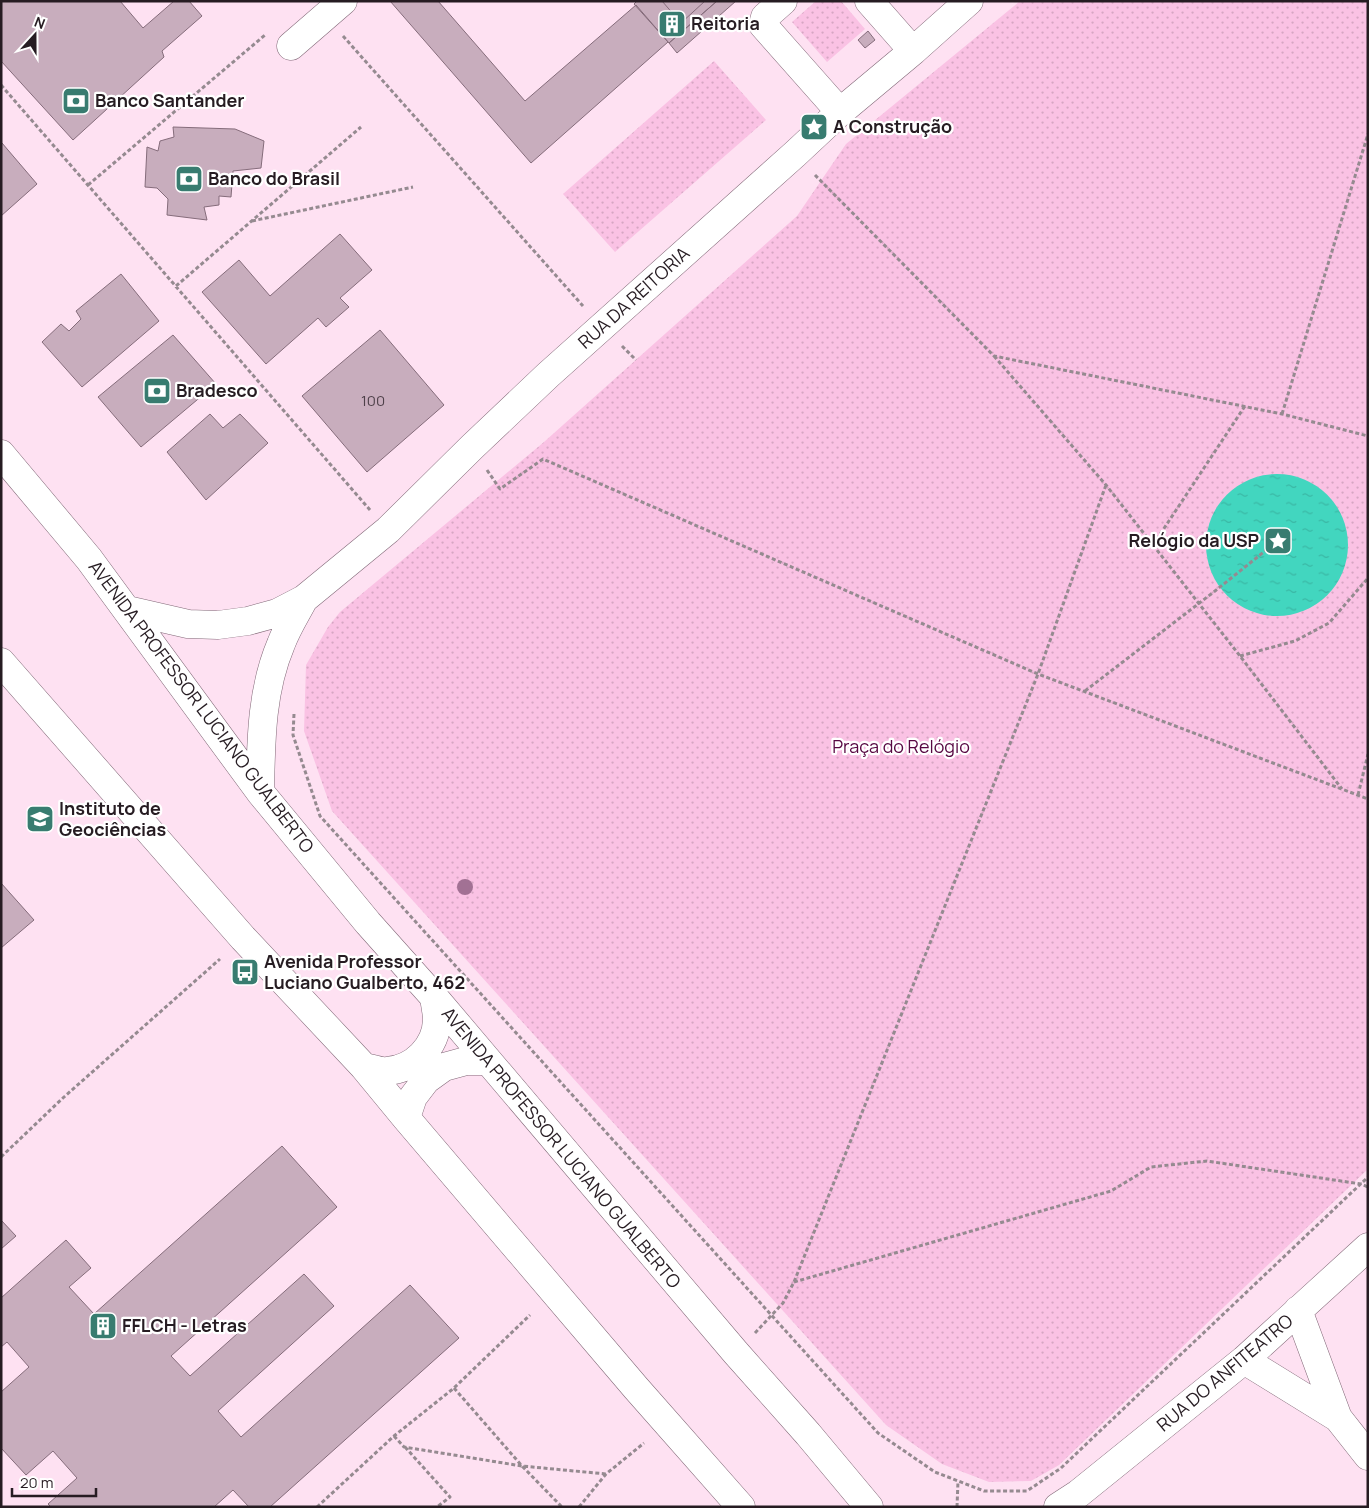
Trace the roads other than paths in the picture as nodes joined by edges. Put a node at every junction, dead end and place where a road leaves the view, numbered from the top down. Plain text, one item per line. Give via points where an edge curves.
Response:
1 (783, 1) edge
2 (869, 1) edge
3 (969, 1) edge
4 (334, 9) edge
5 (291, 46) dead end
6 (912, 51) junction
7 (840, 112) junction
8 (1, 454) edge
9 (304, 599) junction
10 (127, 610) junction
11 (1, 662) edge
12 (260, 792) junction
13 (434, 997) junction
14 (487, 1061) junction
15 (364, 1067) junction
16 (406, 1118) junction
17 (1368, 1247) edge
18 (1298, 1310) junction
19 (1244, 1360) junction
20 (1338, 1418) junction
21 (1368, 1456) edge
22 (1069, 1502) edge
23 (741, 1507) edge
24 (869, 1507) edge

1 - 7 street via 765,17 764,25
2 - 6 street
3 - 6 street, RUA DA REITORIA
4 - 5 street
6 - 7 street, RUA DA REITORIA
7 - 9 street, RUA DA REITORIA via 472,447 388,530
8 - 10 street, AVENIDA PROFESSOR LUCIANO GUALBERTO
9 - 10 street, RUA DA REITORIA via 277,613 218,625 188,624
9 - 12 street, RUA DA REITORIA via 281,643 266,691
10 - 12 street, AVENIDA PROFESSOR LUCIANO GUALBERTO
11 - 15 street via 243,938
12 - 13 street, AVENIDA PROFESSOR LUCIANO GUALBERTO
13 - 14 street, AVENIDA PROFESSOR LUCIANO GUALBERTO
13 - 15 street via 435,1033 429,1047 418,1059 386,1071
14 - 16 street via 466,1061 444,1068 426,1080 413,1098
14 - 24 street, AVENIDA PROFESSOR LUCIANO GUALBERTO
15 - 16 street
16 - 23 street
17 - 18 street, RUA DO ANFITEATRO
18 - 19 street, RUA DO ANFITEATRO
18 - 20 street
19 - 20 street
19 - 22 street, RUA DO ANFITEATRO
20 - 21 street

